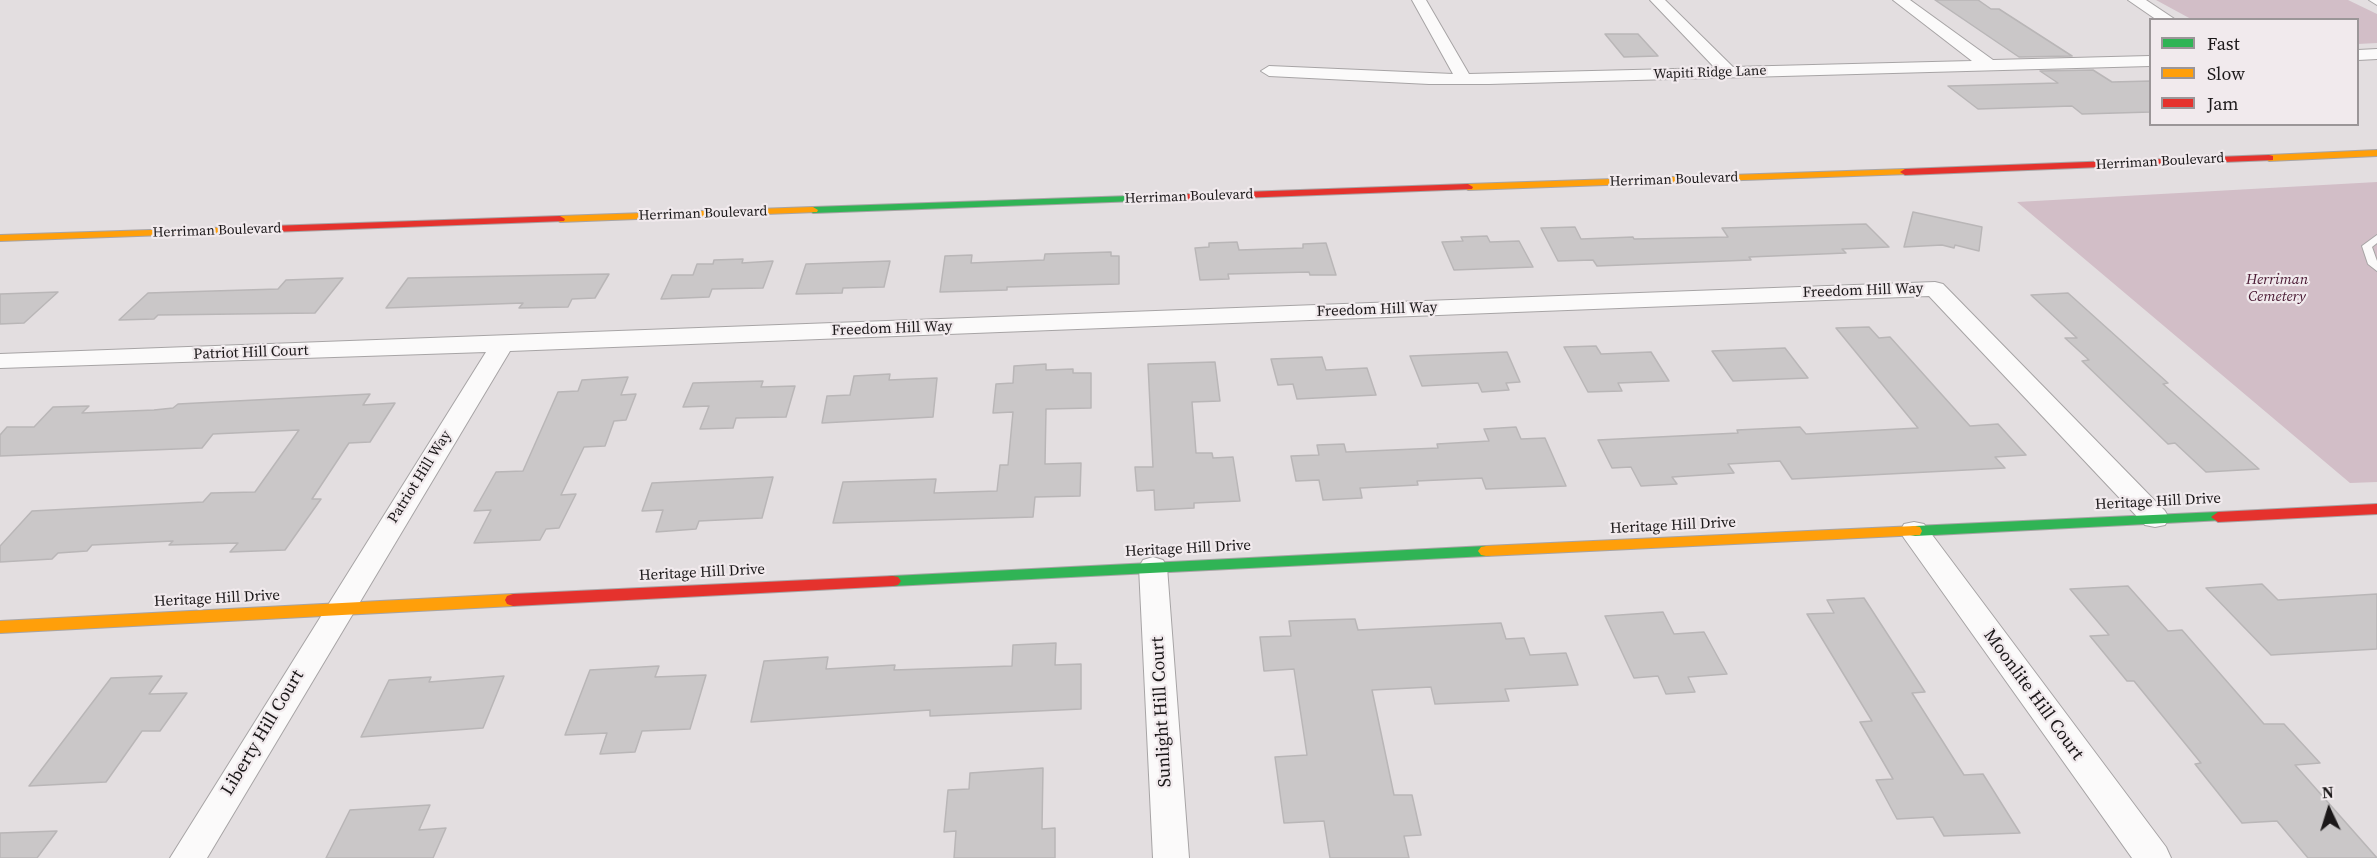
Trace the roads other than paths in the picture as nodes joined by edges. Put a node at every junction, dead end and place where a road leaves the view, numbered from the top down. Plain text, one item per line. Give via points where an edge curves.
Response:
1 (1419, 0) edge
2 (1657, 0) edge
3 (1900, 0) edge
4 (2134, 0) edge
5 (2166, 18) edge
6 (2377, 54) edge
7 (2359, 55) edge
8 (2149, 61) edge
9 (1990, 66) junction
10 (1269, 70) dead end
11 (1729, 73) junction
12 (1464, 79) junction
13 (2377, 153) edge
14 (0, 238) edge
15 (2377, 238) edge
16 (2377, 268) edge
17 (502, 344) junction
18 (0, 361) edge
19 (2377, 509) edge
20 (2155, 518) junction
21 (1914, 531) junction
22 (1153, 567) junction
23 (339, 609) junction
24 (0, 627) edge
25 (188, 858) edge
26 (1171, 858) edge
27 (2153, 858) edge

1 - 12 street
2 - 11 street
3 - 9 street
4 - 5 street
6 - 7 street
8 - 9 street, Wapiti Ridge Lane
9 - 11 street, Wapiti Ridge Lane
10 - 12 street, Wapiti Ridge Lane
11 - 12 street, Wapiti Ridge Lane
13 - 14 street, Herriman Boulevard via 2014,169
15 - 16 lane via 2367,246
17 - 18 street, Patriot Hill Court
17 - 20 street, Freedom Hill Way via 1935,289
17 - 23 street, Patriot Hill Way
19 - 20 street, Heritage Hill Drive
20 - 21 street, Heritage Hill Drive
21 - 22 street, Heritage Hill Drive
21 - 27 street, Moonlite Hill Court
22 - 23 street, Heritage Hill Drive
22 - 26 street, Sunlight Hill Court
23 - 24 street, Heritage Hill Drive
23 - 25 street, Liberty Hill Court

